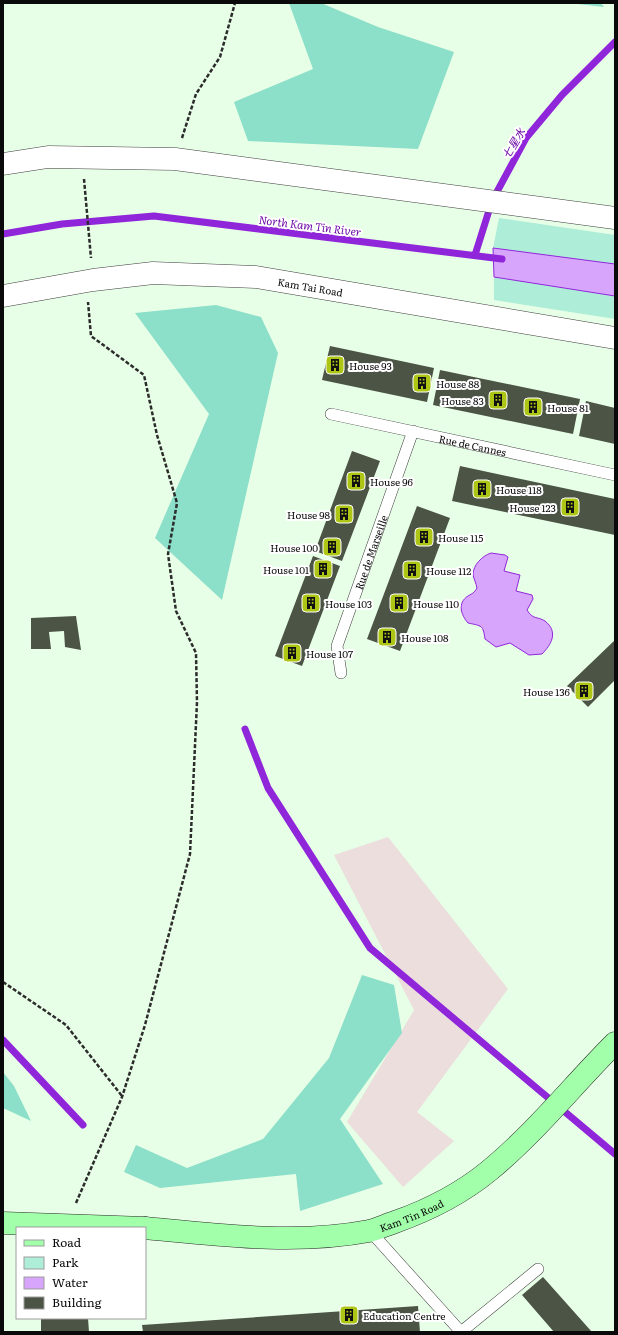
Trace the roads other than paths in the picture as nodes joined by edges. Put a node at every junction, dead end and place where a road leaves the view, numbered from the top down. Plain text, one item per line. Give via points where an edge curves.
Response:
1 (3, 164) edge
2 (615, 218) edge
3 (3, 296) edge
4 (615, 338) edge
5 (331, 414) dead end
6 (413, 431) junction
7 (615, 475) edge
8 (341, 673) dead end
9 (615, 1043) edge
10 (3, 1223) edge
11 (126, 1227) edge
12 (146, 1228) edge
13 (370, 1231) junction
14 (538, 1269) dead end
15 (461, 1332) edge

1 - 2 street via 48,157 175,159
3 - 4 street, Kam Tai Road via 93,273 256,277
5 - 6 lane, Rue de Cannes
6 - 7 lane, Rue de Cannes
6 - 8 lane, Rue de Marseille via 337,646
9 - 13 main road, Kam Tin Road via 520,1143 474,1183 420,1214
10 - 11 main road, Kam Tin Road
12 - 13 main road, Kam Tin Road via 234,1237 321,1237
13 - 15 lane
14 - 15 lane

